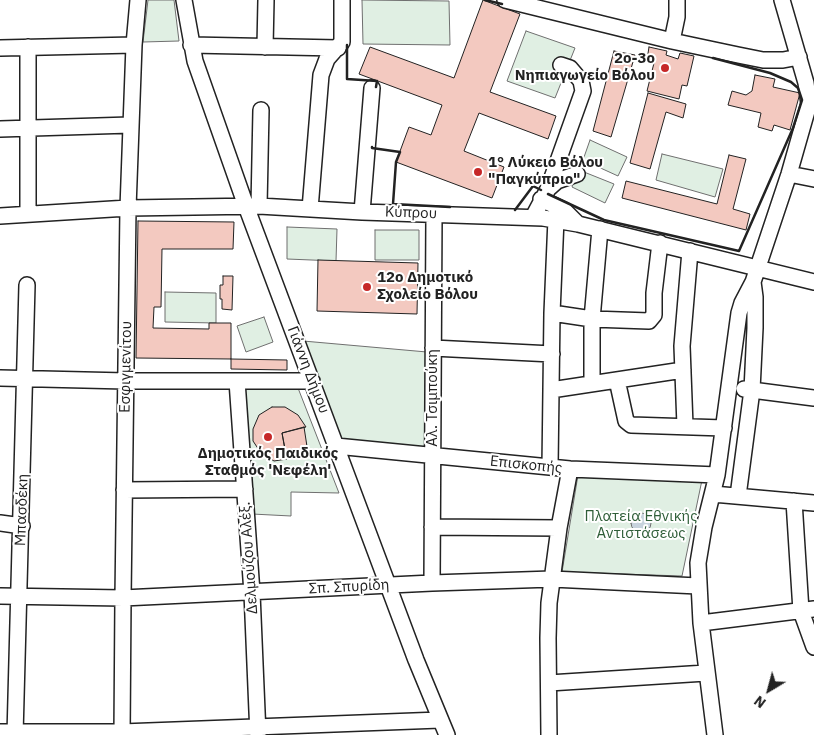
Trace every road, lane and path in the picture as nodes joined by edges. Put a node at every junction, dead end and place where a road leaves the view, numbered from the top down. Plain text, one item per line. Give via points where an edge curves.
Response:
1 (138, 0) edge
2 (184, 0) edge
3 (266, 0) edge
4 (342, 0) edge
5 (505, 0) edge
6 (677, 0) edge
7 (782, 0) edge
8 (672, 41) junction
9 (134, 45) junction
10 (191, 45) junction
11 (28, 47) junction
12 (265, 47) junction
13 (0, 48) edge
14 (338, 48) junction
15 (799, 58) junction
16 (561, 65) dead end
17 (810, 82) edge
18 (372, 88) dead end
19 (261, 110) dead end
20 (130, 125) junction
21 (28, 128) junction
22 (0, 129) edge
23 (577, 174) dead end
24 (789, 174) junction
25 (814, 179) edge
26 (544, 194) junction
27 (252, 206) junction
28 (128, 208) junction
29 (310, 209) junction
30 (362, 212) junction
31 (28, 214) junction
32 (434, 214) junction
33 (0, 216) edge
34 (533, 217) junction
35 (556, 219) junction
36 (578, 224) junction
37 (600, 229) junction
38 (660, 243) junction
39 (690, 251) junction
40 (755, 275) junction
41 (814, 282) edge
42 (27, 285) dead end
43 (552, 313) junction
44 (592, 319) junction
45 (433, 348) junction
46 (552, 354) junction
47 (683, 370) junction
48 (0, 378) edge
49 (25, 378) junction
50 (617, 380) junction
51 (126, 381) junction
52 (237, 381) junction
53 (312, 381) junction
54 (592, 384) junction
55 (730, 387) junction
56 (551, 390) junction
57 (752, 390) junction
58 (814, 398) edge
59 (685, 426) junction
60 (724, 428) junction
61 (336, 446) junction
62 (433, 456) junction
63 (550, 467) junction
64 (570, 469) junction
65 (717, 475) junction
66 (245, 489) junction
67 (124, 490) junction
68 (713, 494) junction
69 (738, 496) junction
70 (794, 501) junction
71 (814, 503) edge
72 (0, 523) edge
73 (22, 526) junction
74 (432, 527) junction
75 (559, 528) junction
76 (552, 579) junction
77 (432, 582) junction
78 (388, 585) junction
79 (698, 586) junction
80 (252, 592) junction
81 (0, 596) edge
82 (19, 596) junction
83 (123, 598) junction
84 (807, 610) edge
85 (701, 623) junction
86 (814, 648) edge
87 (706, 673) junction
88 (549, 683) junction
89 (440, 720) junction
90 (365, 729) edge
91 (258, 731) edge
92 (0, 732) edge
93 (122, 733) edge
94 (15, 734) edge
95 (447, 735) edge
96 (549, 735) edge
97 (715, 735) edge

1 - 9 street, Εσφιγμενίτου
2 - 10 street, Γιάννη Δήμου
3 - 12 street
4 - 14 street via 342,42
5 - 8 street
6 - 8 street
7 - 15 street
8 - 15 street via 763,60
9 - 11 street
9 - 20 street, Εσφιγμενίτου
10 - 12 street
10 - 27 street, Γιάννη Δήμου
11 - 13 street
11 - 21 street
12 - 14 street
14 - 29 street via 327,59 321,75
15 - 17 street
16 - 26 street via 570,68 583,91
17 - 24 street via 809,104
18 - 30 street
19 - 27 street
20 - 21 street
20 - 28 street, Εσφιγμενίτου
21 - 22 street
21 - 31 street
23 - 26 street via 558,181
24 - 25 street
24 - 40 street
26 - 34 street
26 - 36 street
27 - 28 street, Κύπρου
27 - 29 street, Κύπρου
27 - 53 street, Γιάννη Δήμου
28 - 31 street, Κύπρου
28 - 51 street, Εσφιγμενίτου
29 - 30 street, Κύπρου
30 - 32 street, Κύπρου
31 - 33 street, Κύπρου
32 - 34 street, Κύπρου
32 - 45 street, Αλ. Τσιμπούκη
34 - 35 street, Κύπρου
35 - 36 street, Κύπρου
35 - 43 street
36 - 37 street, Κύπρου
37 - 38 street, Κύπρου
37 - 44 street
38 - 39 street, Κύπρου
38 - 44 street via 652,319 644,322
39 - 40 street, Κύπρου
39 - 47 street
40 - 41 street, Κύπρου
40 - 55 street via 739,313
40 - 57 street
42 - 49 street, Μπασδέκη
43 - 44 street
43 - 46 street
44 - 54 street
45 - 46 street
45 - 62 street, Αλ. Τσιμπούκη
46 - 56 street
47 - 50 street
47 - 59 street
48 - 49 street
49 - 51 street
49 - 73 street, Μπασδέκη
50 - 54 street
50 - 59 street via 626,421 630,425
51 - 52 street
51 - 67 street, Εσφιγμενίτου
52 - 53 street
52 - 66 street, Δελμούζου Αλέξ.
53 - 61 street, Γιάννη Δήμου
54 - 56 street
55 - 57 street
55 - 60 street
56 - 63 street
57 - 58 street
57 - 69 street
59 - 60 street
60 - 65 street
61 - 62 street, Επισκοπής
61 - 78 street, Γιάννη Δήμου
62 - 63 street, Επισκοπής
62 - 74 street, Αλ. Τσιμπούκη
63 - 64 street, Επισκοπής
64 - 65 street, Επισκοπής
64 - 75 street
65 - 68 street
66 - 67 street
66 - 80 street, Δελμούζου Αλέξ.
67 - 83 street, Εσφιγμενίτου
68 - 69 street
68 - 79 street via 701,546
69 - 70 street
70 - 71 street
70 - 84 street
72 - 73 street
73 - 82 street, Μπασδέκη
74 - 75 street
74 - 77 street, Αλ. Τσιμπούκη
75 - 76 street
76 - 77 street, Σπ. Σπυρίδη
76 - 79 street, Σπ. Σπυρίδη
76 - 88 street
77 - 78 street, Σπ. Σπυρίδη
78 - 80 street, Σπ. Σπυρίδη
78 - 89 street, Γιάννη Δήμου
79 - 85 street
80 - 83 street, Σπ. Σπυρίδη
80 - 91 street, Δελμούζου Αλέξ.
81 - 82 street, Σπ. Σπυρίδη
82 - 83 street, Σπ. Σπυρίδη
82 - 94 street, Μπασδέκη
83 - 93 street, Εσφιγμενίτου
84 - 85 street
84 - 86 street
85 - 87 street
87 - 88 street
87 - 97 street
88 - 96 street
89 - 90 street
89 - 95 street, Γιάννη Δήμου
90 - 91 street
91 - 93 street
92 - 94 street
93 - 94 street

